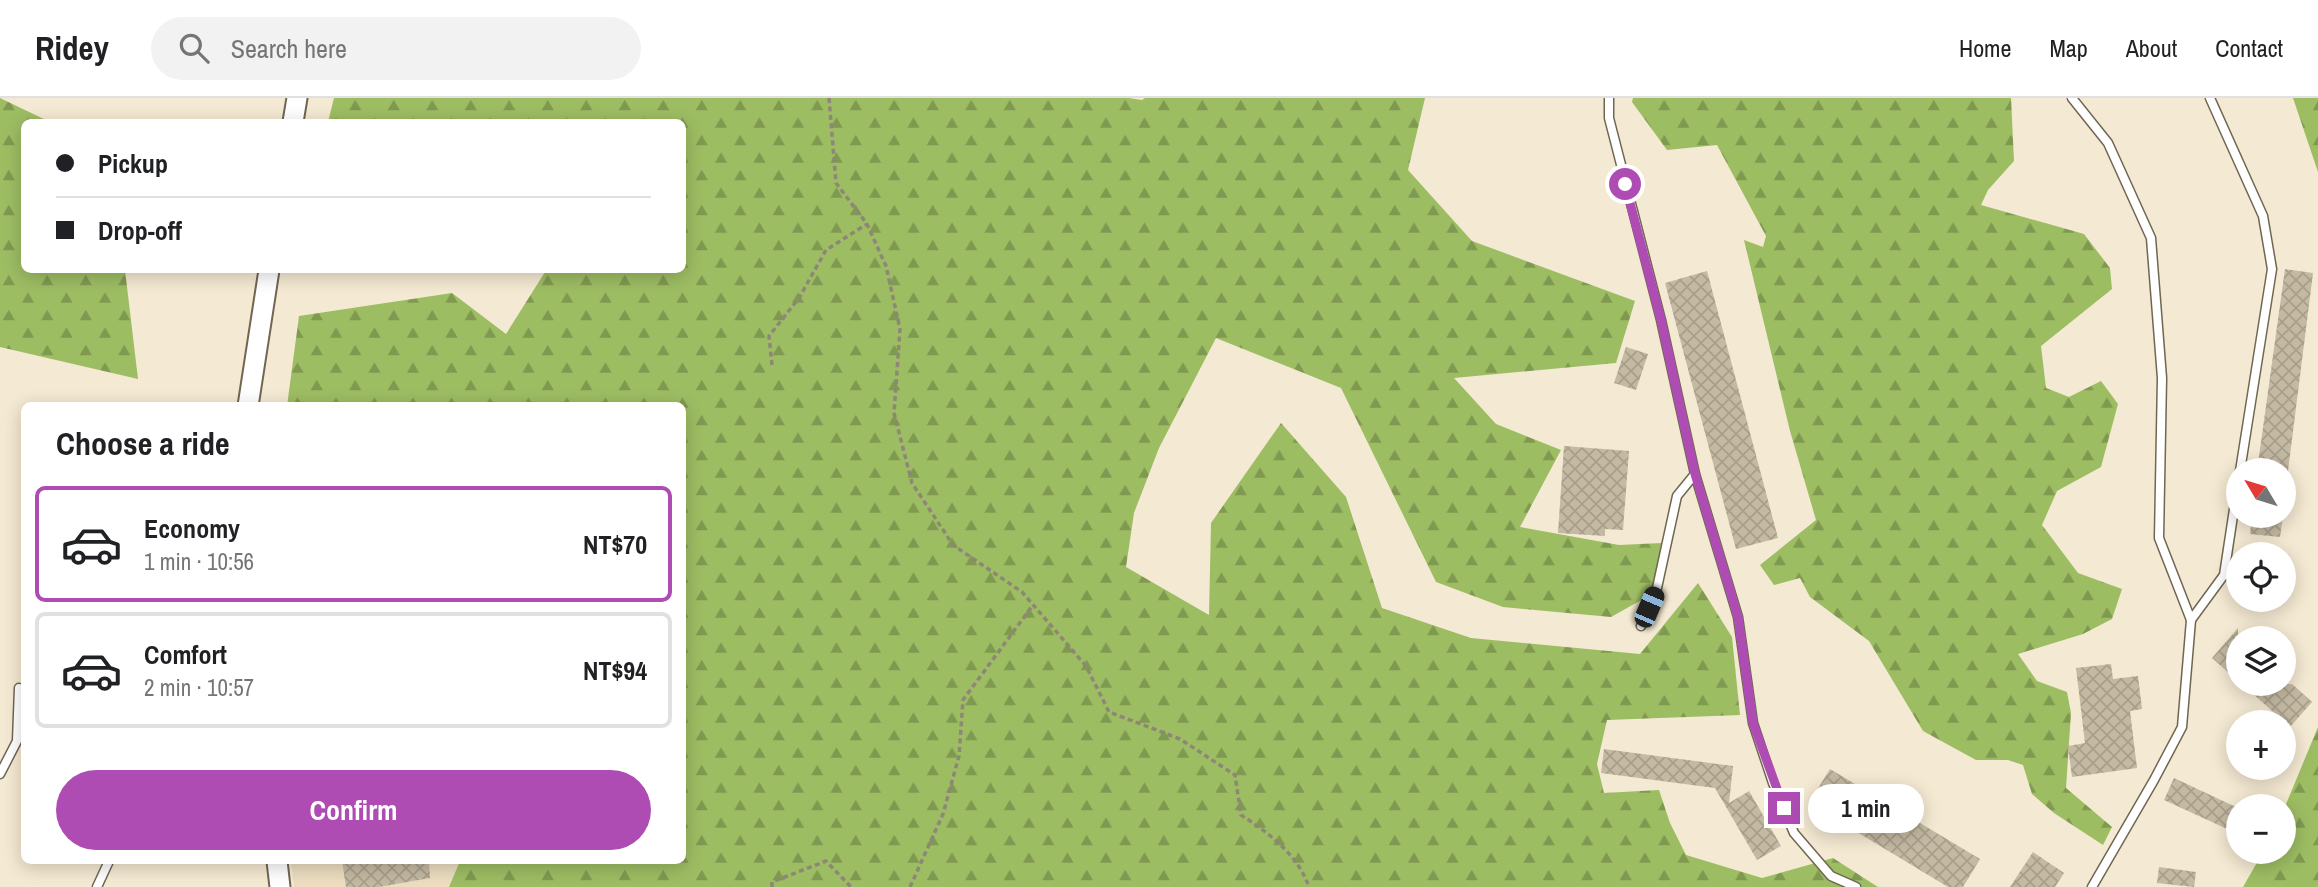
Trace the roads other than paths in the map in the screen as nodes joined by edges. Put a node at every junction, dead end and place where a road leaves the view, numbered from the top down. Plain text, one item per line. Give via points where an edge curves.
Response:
1 (297, 98) edge
2 (1609, 98) edge
3 (2072, 98) edge
4 (2210, 98) edge
5 (294, 119) edge
6 (270, 273) edge
7 (249, 402) edge
8 (2242, 458) edge
9 (1695, 474) junction
10 (2231, 528) edge
11 (2191, 620) junction
12 (1641, 626) dead end
13 (19, 688) dead end
14 (0, 774) edge
15 (108, 864) edge
16 (277, 864) edge
17 (97, 887) edge
18 (280, 887) edge
19 (1856, 887) edge
20 (2092, 887) edge

1 - 5 street
2 - 9 lane via 1609,118
3 - 11 lane via 2108,143 2151,238 2162,378 2159,538
4 - 8 lane via 2263,216 2272,268
6 - 7 street
9 - 12 lane via 1677,496 1657,589
9 - 19 lane via 1738,617 1753,723 1773,783 1794,833 1831,876
10 - 11 lane via 2224,575
11 - 20 lane via 2182,727
13 - 14 lane via 17,741
15 - 17 lane
16 - 18 street

